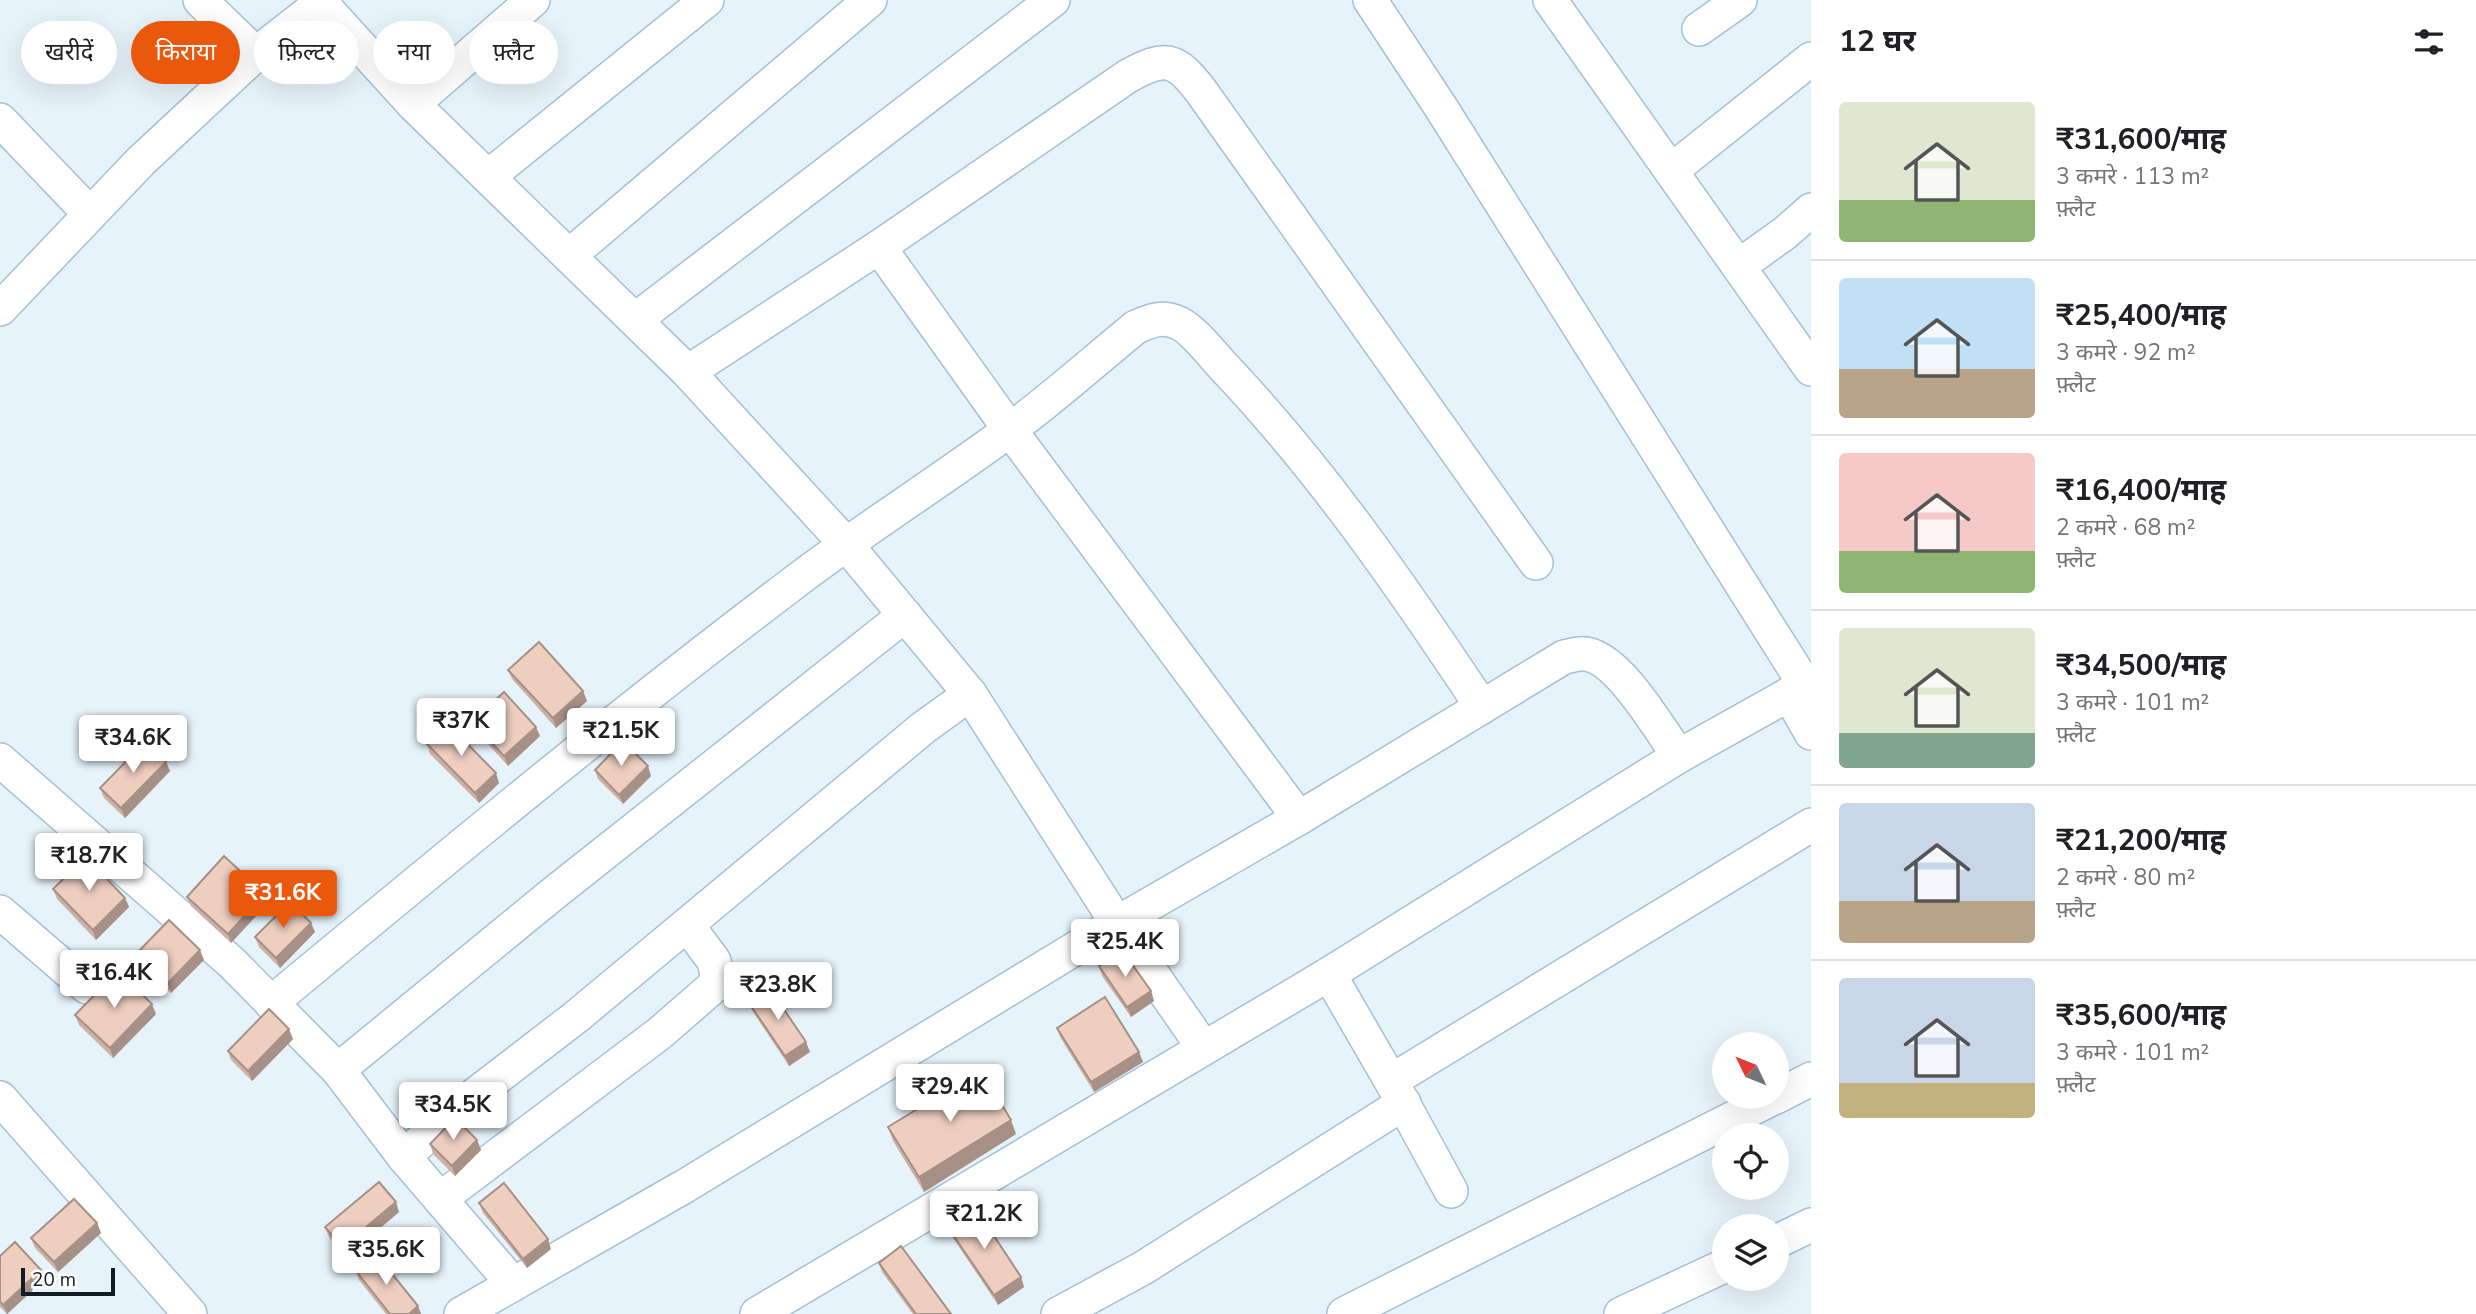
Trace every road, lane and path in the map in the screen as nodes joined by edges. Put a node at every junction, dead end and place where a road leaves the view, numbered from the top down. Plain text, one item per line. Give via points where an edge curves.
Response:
1 (200, 0) edge
2 (534, 0) edge
3 (707, 0) edge
4 (870, 0) edge
5 (1053, 0) edge
6 (1370, 0) edge
7 (1550, 0) edge
8 (1740, 0) edge
9 (323, 2) edge
10 (299, 21) edge
11 (1699, 29) dead end
12 (254, 52) edge
13 (254, 56) edge
14 (1811, 59) edge
15 (413, 104) junction
16 (0, 120) edge
17 (1672, 170) junction
18 (489, 176) junction
19 (1811, 211) edge
20 (90, 215) junction
21 (879, 247) junction
22 (570, 255) junction
23 (1739, 266) junction
24 (0, 309) edge
25 (635, 320) junction
26 (1811, 369) edge
27 (688, 372) junction
28 (1010, 430) junction
29 (845, 543) junction
30 (1536, 563) dead end
31 (905, 615) junction
32 (1802, 687) edge
33 (970, 694) junction
34 (1482, 707) junction
35 (1811, 733) edge
36 (1679, 756) junction
37 (0, 760) edge
38 (1299, 818) junction
39 (1811, 825) edge
40 (0, 912) edge
41 (1118, 923) junction
42 (688, 926) junction
43 (1329, 974) junction
44 (87, 986) dead end
45 (271, 1003) junction
46 (1203, 1047) junction
47 (338, 1070) junction
48 (1811, 1079) edge
49 (1789, 1090) edge
50 (1397, 1092) junction
51 (0, 1098) edge
52 (1750, 1110) edge
53 (404, 1157) junction
54 (1451, 1191) dead end
55 (440, 1199) junction
56 (1811, 1225) edge
57 (1789, 1236) edge
58 (1712, 1272) edge
59 (513, 1284) junction
60 (190, 1314) edge
61 (461, 1314) edge
62 (757, 1314) edge
63 (1058, 1314) edge
64 (1345, 1314) edge
65 (1621, 1314) edge

1 - 12 street
2 - 15 street
3 - 18 street
4 - 22 street
5 - 25 street
6 - 32 street
7 - 17 street
8 - 11 street
9 - 10 street
9 - 15 street
13 - 20 street
14 - 17 street
15 - 18 street
16 - 20 street
17 - 23 street
18 - 22 street
19 - 23 street
20 - 24 street
21 - 27 street
21 - 28 street
21 - 30 street via 1128,76 1150,64 1169,62 1186,71 1201,91
22 - 25 street
23 - 26 street
25 - 27 street
27 - 29 street
28 - 29 street
28 - 34 street via 1136,327 1156,319 1178,322 1264,409 1341,506 1410,598
28 - 38 street
29 - 31 street
29 - 45 street via 666,681
31 - 33 street
31 - 47 street
32 - 35 street
32 - 36 street
33 - 41 street
33 - 42 street via 923,728
34 - 36 street via 1564,657 1585,653 1623,677
34 - 38 street
36 - 43 street
37 - 45 street via 221,953
38 - 41 street
39 - 50 street
40 - 44 street
41 - 46 street
41 - 59 street via 685,1186
42 - 53 street via 455,1110
42 - 55 street via 714,961 718,975 714,986 660,1033
43 - 46 street
43 - 50 street
45 - 47 street
46 - 62 street
47 - 53 street
48 - 49 street
50 - 54 street
50 - 63 street via 1143,1268
51 - 60 street
52 - 64 street
53 - 55 street
55 - 59 street
56 - 57 street
58 - 65 street
59 - 61 street

